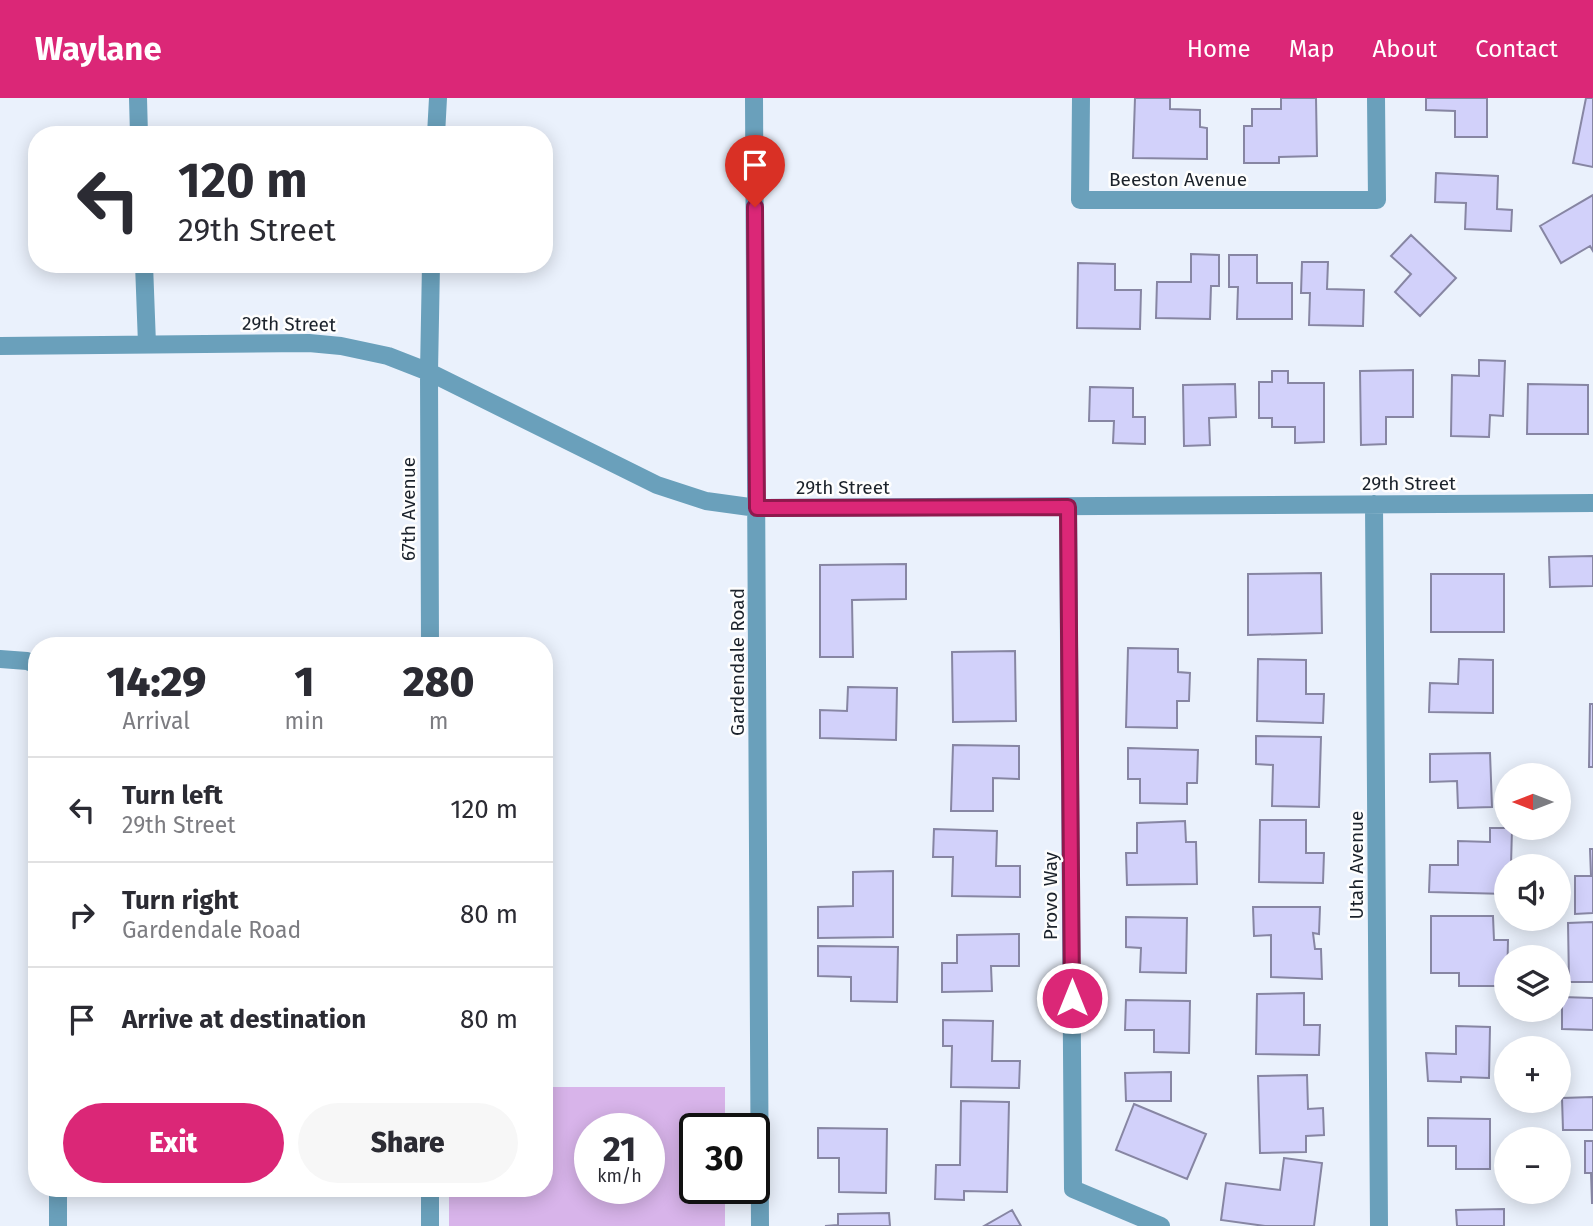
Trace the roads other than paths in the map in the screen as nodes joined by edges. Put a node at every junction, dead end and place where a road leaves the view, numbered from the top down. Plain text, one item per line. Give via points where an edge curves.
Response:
1 (138, 98) edge
2 (438, 98) edge
3 (754, 98) edge
4 (1081, 98) edge
5 (1377, 98) edge
6 (139, 126) edge
7 (436, 126) edge
8 (144, 273) edge
9 (432, 273) edge
10 (147, 344) junction
11 (0, 346) edge
12 (429, 372) junction
13 (1593, 503) edge
14 (1374, 504) junction
15 (1068, 507) junction
16 (757, 508) junction
17 (429, 637) edge
18 (0, 659) edge
19 (28, 661) edge
20 (58, 1197) edge
21 (430, 1197) edge
22 (58, 1226) edge
23 (430, 1226) edge
24 (760, 1226) edge
25 (1160, 1226) edge
26 (1379, 1226) edge

1 - 6 street
2 - 7 street
3 - 16 street, Gardendale Road
4 - 5 street, Beeston Avenue via 1080,200 1377,200
8 - 10 street
9 - 12 street, 67th Avenue
10 - 11 street, 29th Street
10 - 12 street, 29th Street via 341,346 388,356
12 - 16 street, 29th Street via 657,485 706,501
12 - 17 street, 67th Avenue
13 - 14 street, 29th Street
14 - 15 street, 29th Street
14 - 26 street, Utah Avenue
15 - 16 street, 29th Street
15 - 25 street, Provo Way via 1073,1189
16 - 24 street, Gardendale Road
18 - 19 street
20 - 22 street
21 - 23 street

